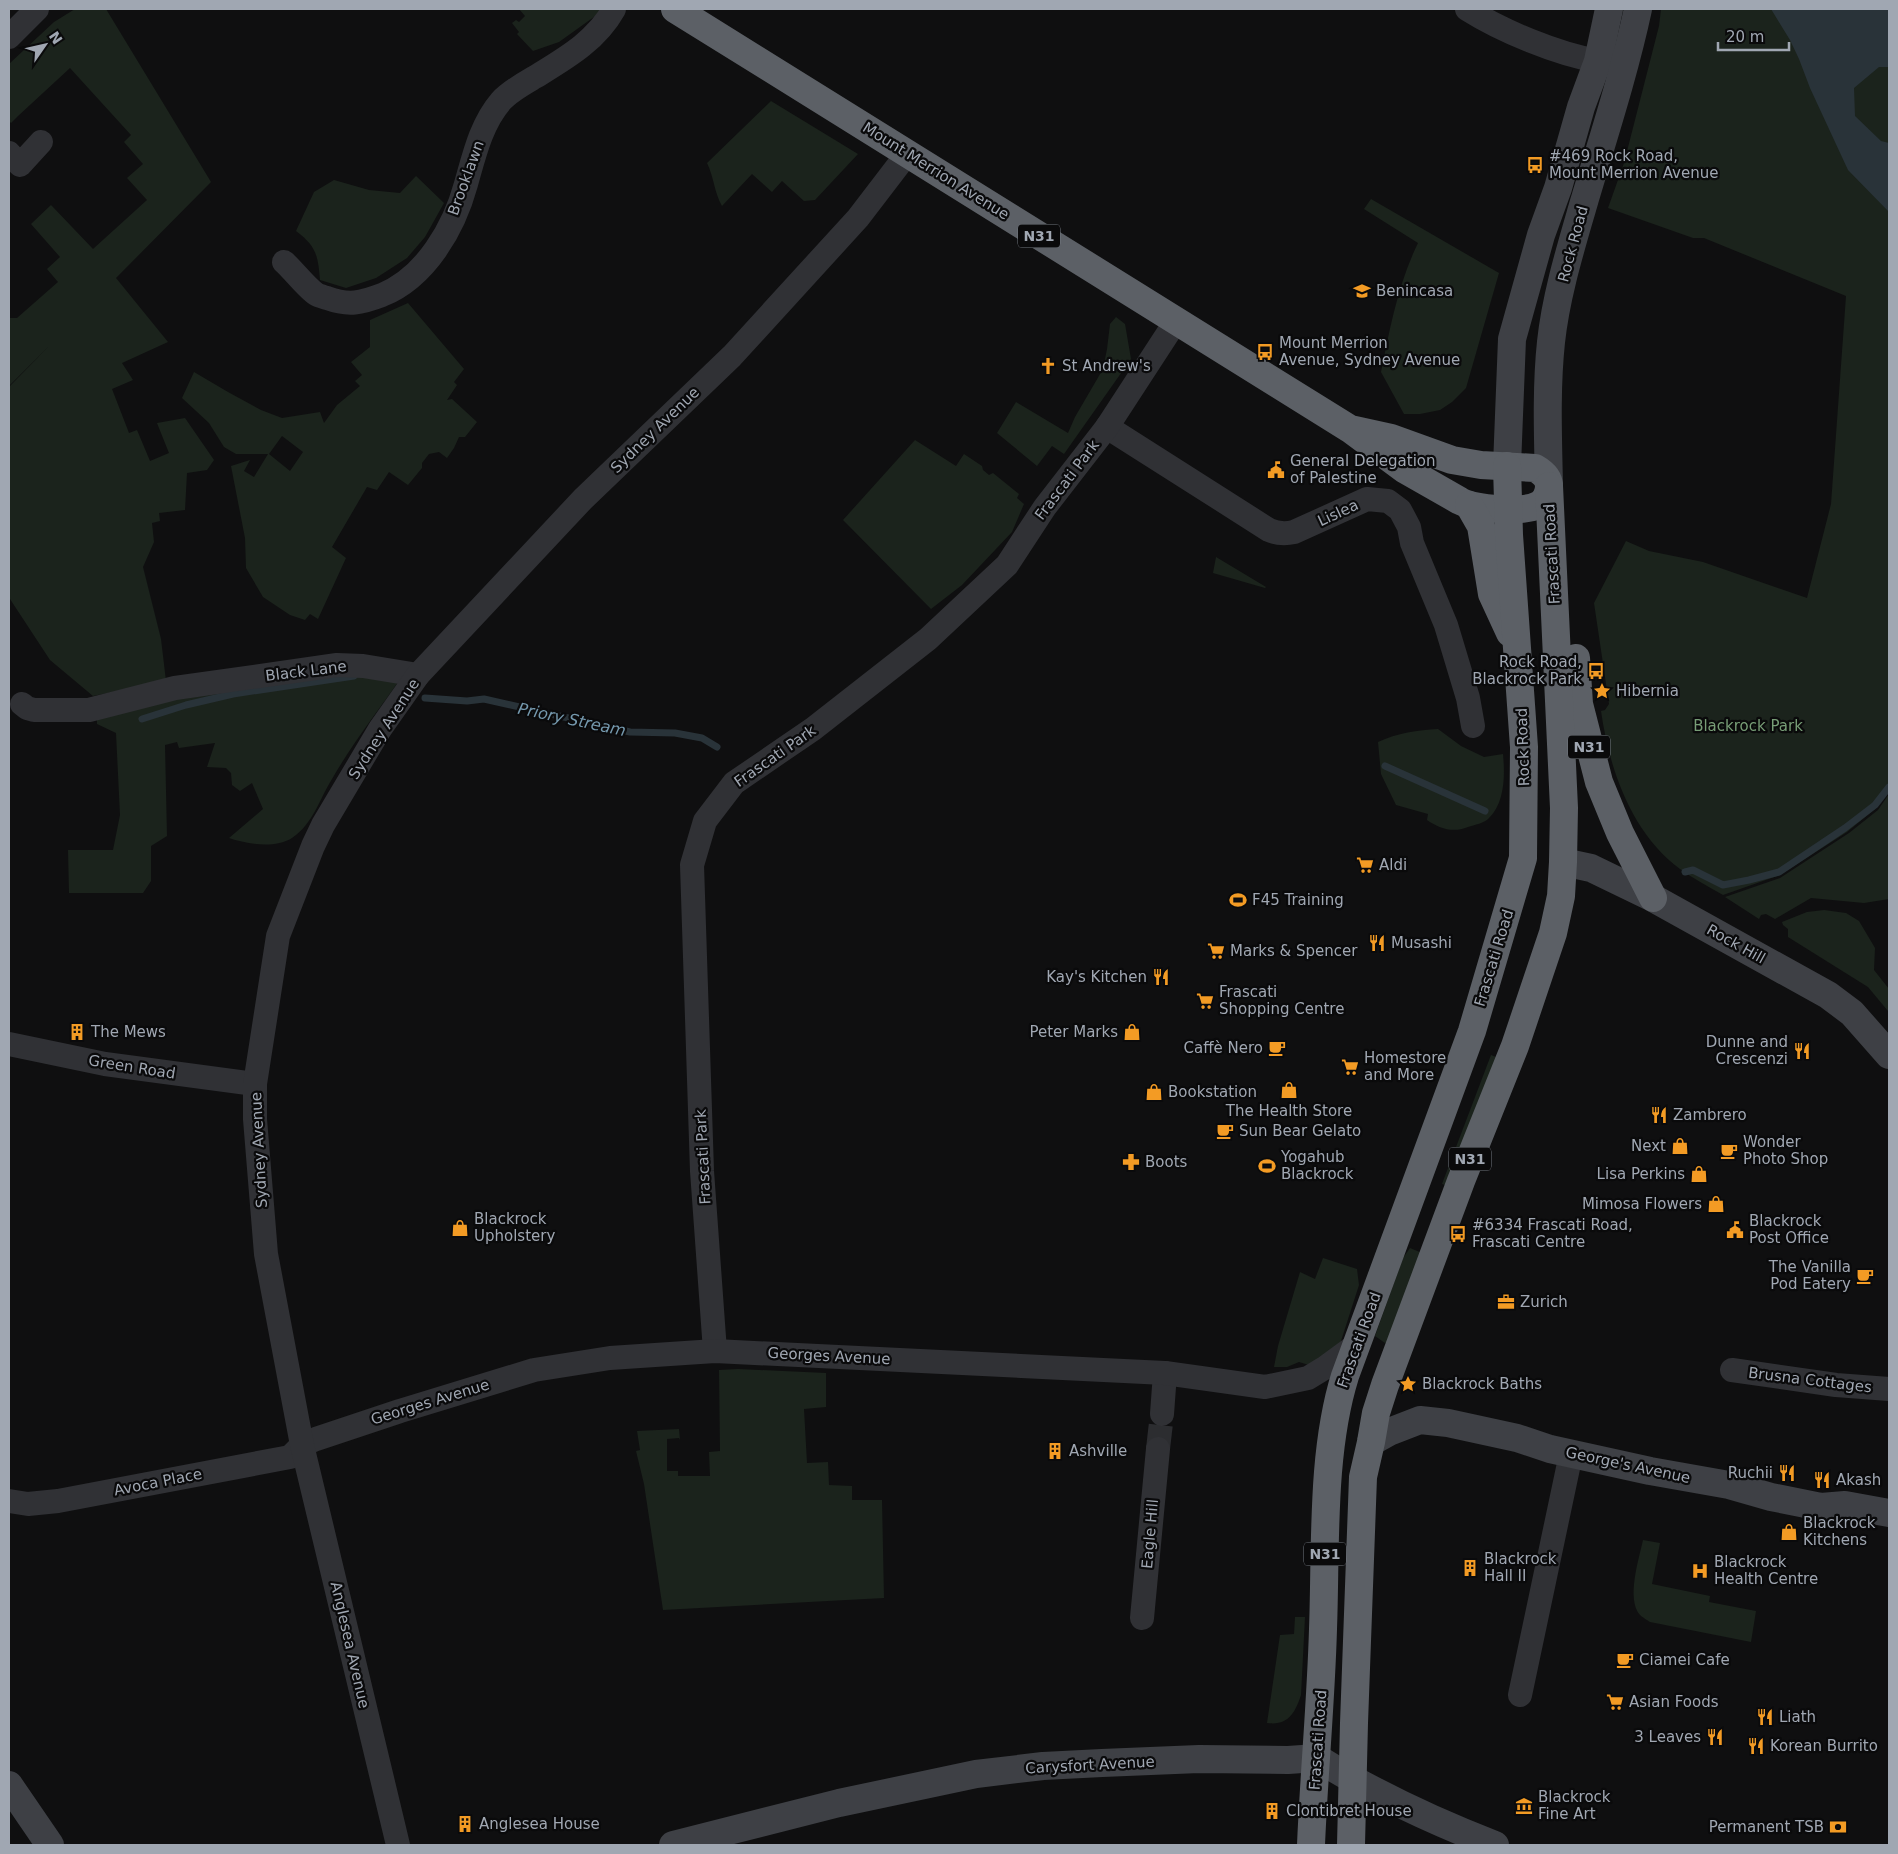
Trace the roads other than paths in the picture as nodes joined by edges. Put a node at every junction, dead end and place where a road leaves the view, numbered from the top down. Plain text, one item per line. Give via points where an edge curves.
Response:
1 (37, 9) edge
2 (614, 9) edge
3 (675, 9) edge
4 (1467, 9) edge
5 (1608, 9) edge
6 (1638, 9) edge
7 (9, 37) edge
8 (1598, 61) junction
9 (42, 142) dead end
10 (9, 153) edge
11 (908, 154) junction
12 (284, 262) dead end
13 (1176, 321) junction
14 (1107, 427) junction
15 (1350, 429) junction
16 (1508, 466) junction
17 (1549, 486) junction
18 (1469, 505) junction
19 (1508, 508) junction
20 (1554, 588) junction
21 (1517, 648) junction
22 (418, 675) junction
23 (24, 708) dead end
24 (1473, 726) dead end
25 (1524, 795) joint
26 (1524, 858) junction
27 (1563, 862) junction
28 (1653, 898) junction
29 (9, 1044) edge
30 (1889, 1055) edge
31 (255, 1084) junction
32 (1356, 1345) junction
33 (715, 1351) junction
34 (1732, 1370) dead end
35 (1164, 1373) junction
36 (1889, 1389) edge
37 (1162, 1414) tunnel mouth
38 (1371, 1442) junction
39 (302, 1446) junction
40 (1158, 1449) tunnel mouth
41 (1571, 1454) junction
42 (9, 1501) edge
43 (1889, 1514) edge
44 (1142, 1618) dead end
45 (1520, 1695) dead end
46 (1316, 1758) junction
47 (1354, 1781) junction
48 (9, 1784) edge
49 (50, 1845) edge
50 (398, 1845) edge
51 (673, 1845) edge
52 (1311, 1845) edge
53 (1351, 1845) edge
54 (1494, 1845) edge

1 - 7 street
2 - 12 street, Brooklawn via 601,30 577,51 518,86 502,101 492,114 474,152 457,211 431,257 394,290 364,302 343,303 316,294
3 - 11 highway, Mount Merrion Avenue / N31
4 - 8 street via 1549,48
5 - 8 main road, Rock Road
6 - 17 main road, Rock Road via 1623,75 1575,232 1551,342
8 - 16 main road, Rock Road via 1541,235 1512,339
9 - 10 street via 20,165
11 - 13 highway, Mount Merrion Avenue / N31
11 - 22 street, Sydney Avenue via 858,218 732,356 583,499
13 - 14 street, Frascati Park
13 - 15 highway, Mount Merrion Avenue / N31
14 - 24 street, Lislea via 1276,533 1294,532 1367,500 1388,501 1400,510 1446,625
14 - 33 street, Frascati Park via 1045,507 1007,564 928,639 814,729 734,783 705,821 692,865 702,1171
15 - 16 highway, Mount Merrion Avenue / N31 via 1391,438 1452,460
15 - 18 highway, Mount Merrion Avenue / N31 via 1404,469
16 - 17 highway, Mount Merrion Avenue / N31 via 1535,468 1546,476
16 - 19 highway, N31
17 - 19 highway, Mount Merrion Avenue / N31 via 1548,496 1538,505
17 - 20 highway, Frascati Road / N31
18 - 19 highway, Mount Merrion Avenue / N31
18 - 21 highway via 1481,526 1492,594
19 - 21 highway, N31
20 - 27 highway, Frascati Road / N31 via 1564,808
20 - 28 highway, N31 via 1575,642 1578,704 1599,782
21 - 25 highway, Rock Road / N31
22 - 23 street, Black Lane via 337,665 175,688 89,715
22 - 31 street, Sydney Avenue via 380,729 313,846 278,936
25 - 26 highway, Frascati Road / N31
26 - 27 highway
26 - 32 highway, Frascati Road / N31 via 1472,1031
27 - 28 main road, Rock Hill via 1591,868
27 - 38 highway, Frascati Road / N31 via 1561,896 1550,942 1515,1046 1385,1386
28 - 30 main road, Rock Hill via 1828,995 1852,1013
29 - 31 street, Green Road via 105,1064
31 - 39 street, Sydney Avenue via 266,1254
32 - 35 street, Georges Avenue via 1308,1378 1265,1387
32 - 46 highway, Frascati Road / N31 via 1341,1389 1328,1463
33 - 35 street, Georges Avenue
33 - 39 street, Georges Avenue via 610,1358 534,1370 391,1414
34 - 36 street, Brusna Cottages
35 - 37 street
38 - 41 main road, George's Avenue via 1420,1420 1484,1430
38 - 47 highway, Frascati Road / N31 via 1363,1477
39 - 42 street, Avoca Place via 290,1458 58,1501 28,1504
39 - 50 street, Anglesea Avenue
40 - 44 street, Eagle Hill
41 - 43 main road, George's Avenue via 1729,1485 1820,1507 1845,1505
41 - 45 street
46 - 47 main road
46 - 51 main road, Carysfort Avenue via 1102,1763 976,1774 839,1802
46 - 52 highway, Frascati Road / N31
47 - 53 highway, Frascati Road / N31
47 - 54 main road
48 - 49 main road

